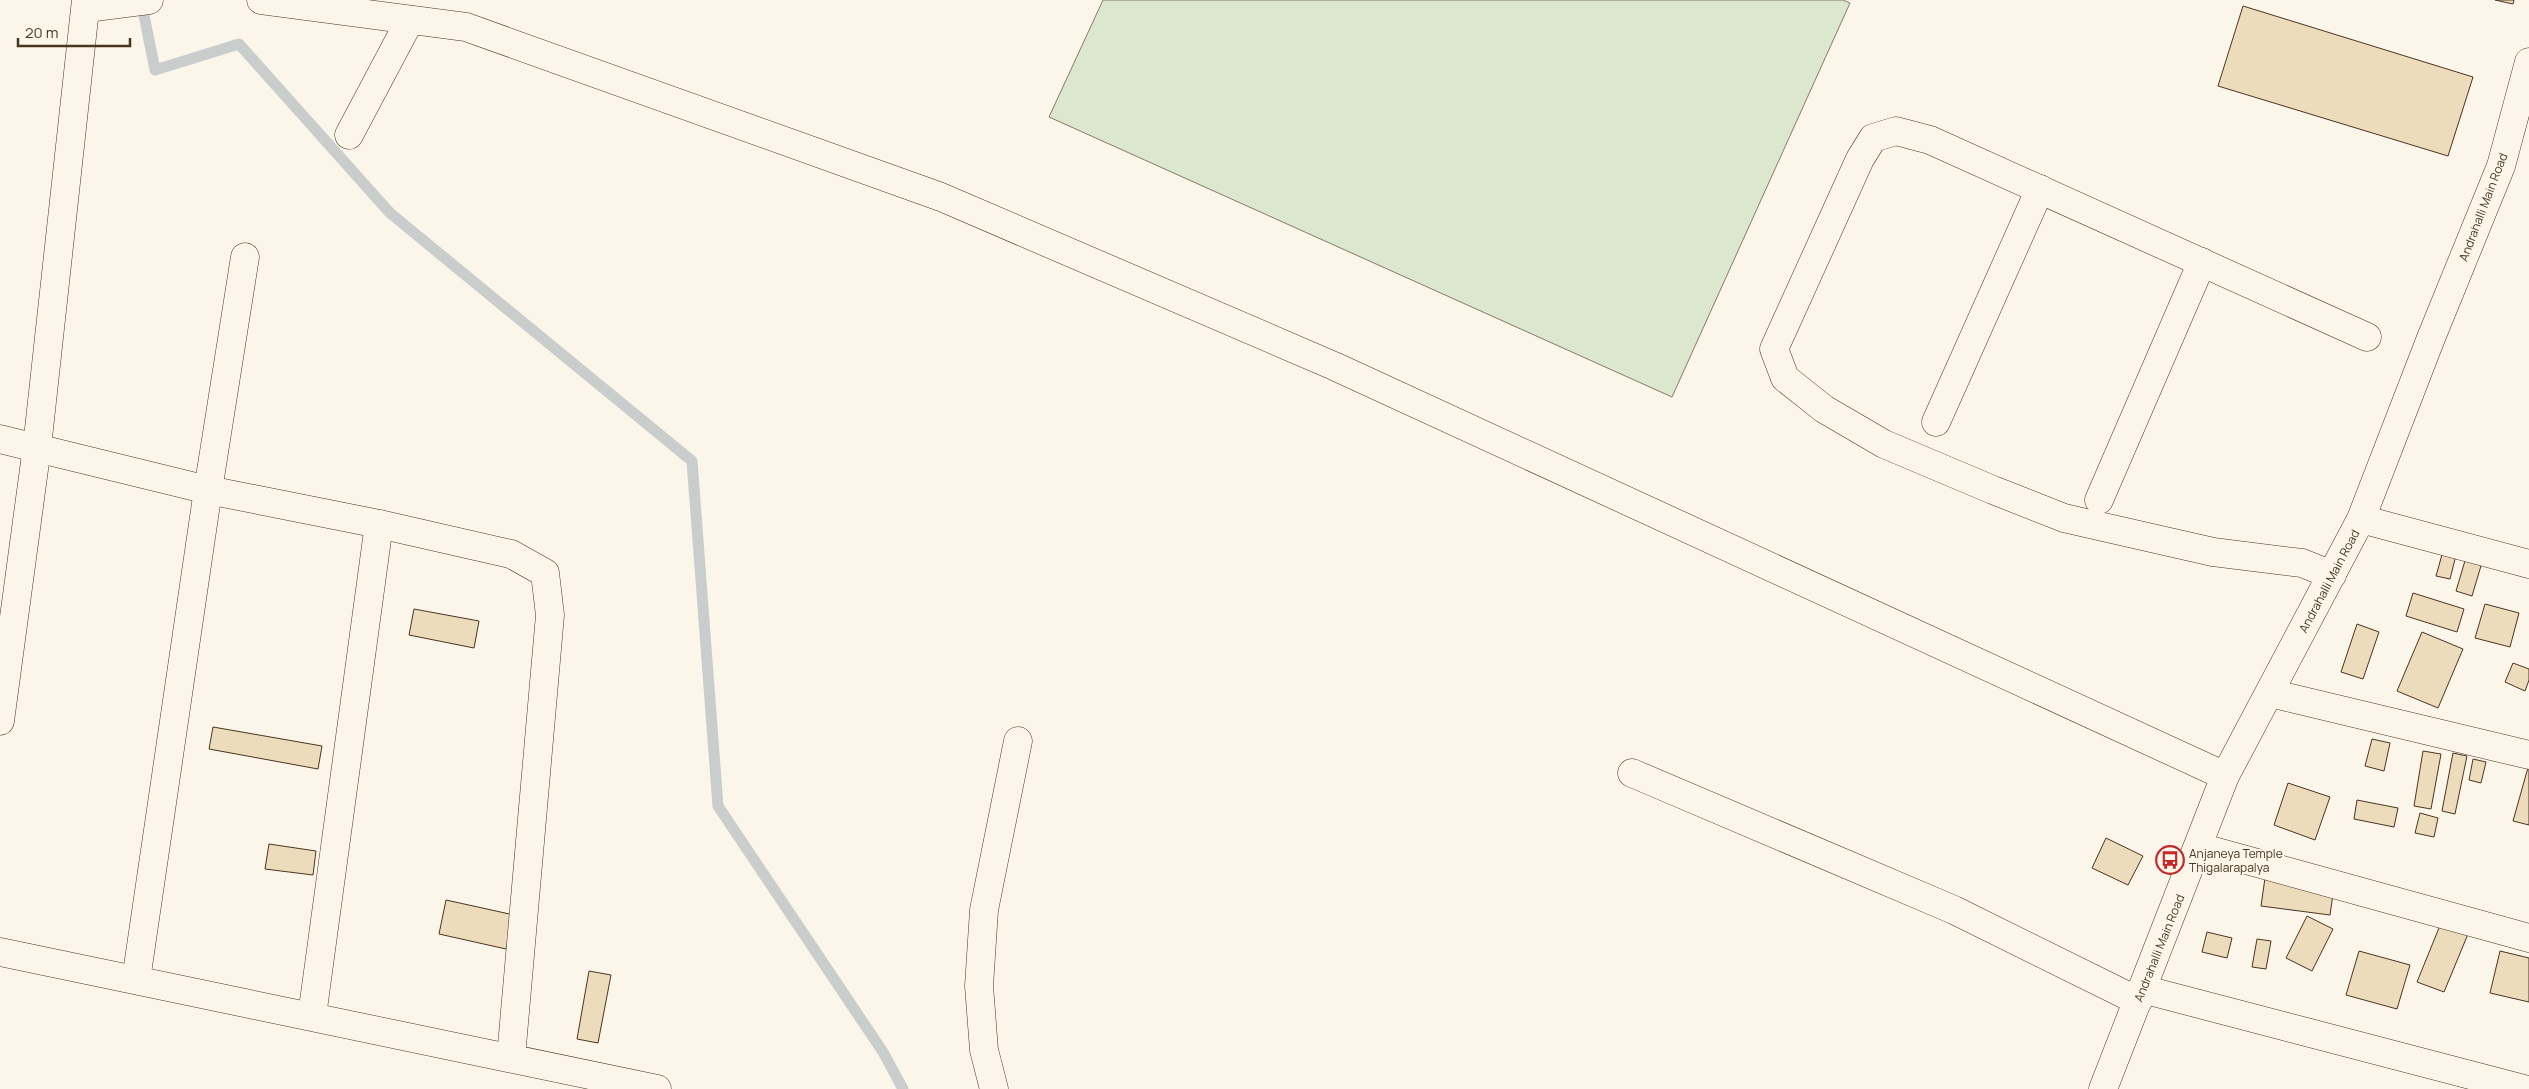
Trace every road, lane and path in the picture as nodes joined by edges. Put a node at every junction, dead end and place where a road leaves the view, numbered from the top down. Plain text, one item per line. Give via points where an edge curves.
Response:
1 (261, 0) edge
2 (136, 2) edge
3 (86, 4) edge
4 (348, 6) edge
5 (410, 20) junction
6 (2529, 62) edge
7 (349, 135) dead end
8 (2040, 189) junction
9 (245, 257) dead end
10 (2202, 262) junction
11 (2367, 337) dead end
12 (1936, 422) dead end
13 (0, 439) edge
14 (37, 447) junction
15 (208, 490) junction
16 (2099, 500) dead end
17 (2361, 519) junction
18 (379, 524) junction
19 (2529, 564) edge
20 (2332, 575) junction
21 (2270, 693) junction
22 (0, 721) edge
23 (1018, 741) dead end
24 (2529, 755) edge
25 (1632, 773) dead end
26 (2225, 776) junction
27 (2199, 847) junction
28 (2529, 938) edge
29 (0, 952) edge
30 (136, 980) junction
31 (2140, 995) junction
32 (312, 1016) junction
33 (511, 1057) junction
34 (628, 1086) edge
35 (657, 1089) edge
36 (994, 1089) edge
37 (2103, 1089) edge
38 (2524, 1089) edge

1 - 4 street
2 - 3 street
3 - 14 street
4 - 5 street
5 - 7 street
5 - 26 street via 466,27 941,197 1334,366
6 - 17 street, Andrahalli Main Road via 2501,166
8 - 10 street
8 - 12 street
8 - 20 street via 1930,140 1896,131 1873,138 1860,159 1774,350 1785,378 1824,409 1884,444 2064,518 2213,552 2302,563
9 - 15 street
10 - 11 street
10 - 16 street
13 - 14 street
14 - 15 street
14 - 22 street
15 - 18 street
15 - 30 street
17 - 19 street
17 - 20 street, Andrahalli Main Road
18 - 32 street
18 - 33 street via 511,554 545,573 550,615
20 - 21 street, Andrahalli Main Road
21 - 24 street
21 - 26 street, Andrahalli Main Road
23 - 36 street via 984,910 979,986 984,1050
25 - 31 street via 1954,910
26 - 27 street, Andrahalli Main Road
27 - 28 street
27 - 31 street, Andrahalli Main Road
29 - 30 street
30 - 32 street
31 - 37 street, Andrahalli Main Road
31 - 38 street
32 - 33 street
33 - 34 street
34 - 35 street

